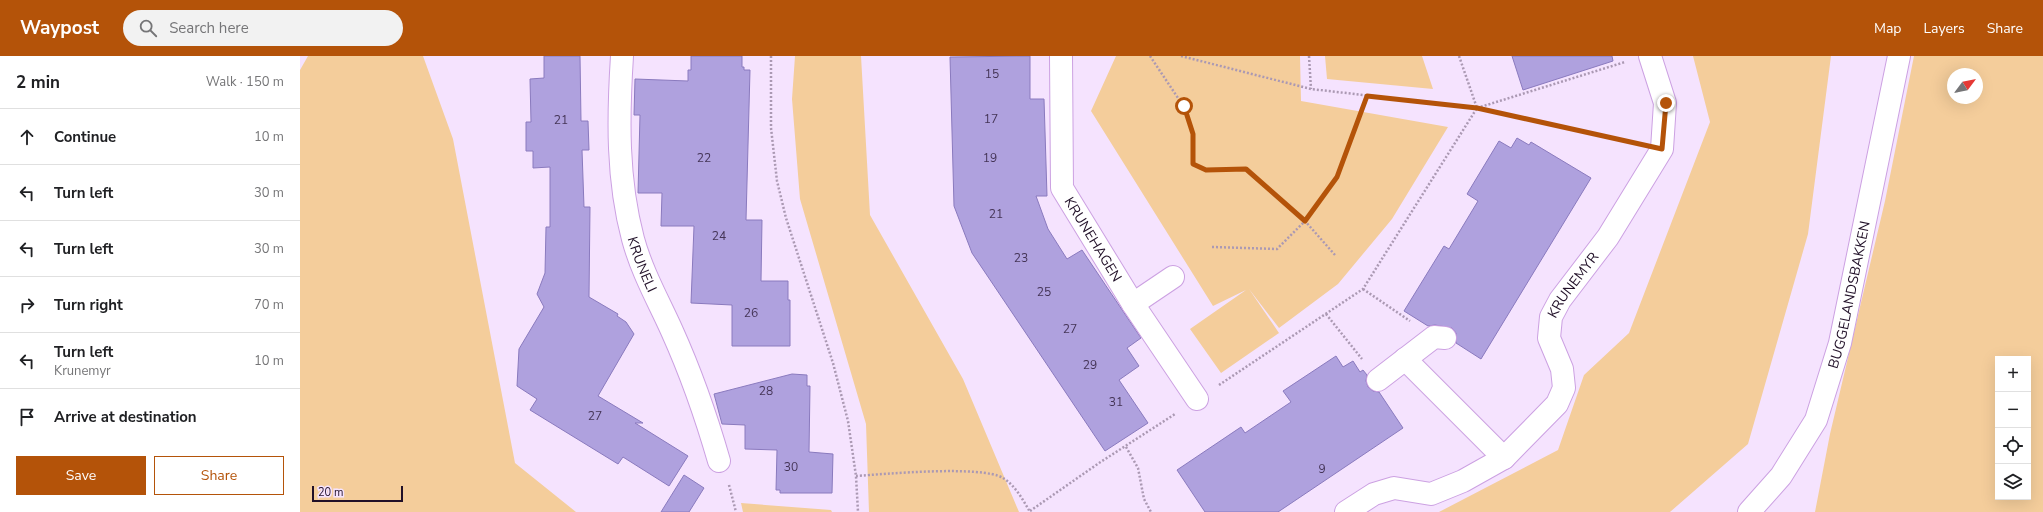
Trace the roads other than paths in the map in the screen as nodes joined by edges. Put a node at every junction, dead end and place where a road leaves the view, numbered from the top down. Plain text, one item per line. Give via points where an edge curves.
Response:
1 (622, 56) edge
2 (1061, 56) edge
3 (1650, 56) edge
4 (1899, 56) edge
5 (1173, 277) dead end
6 (1133, 304) junction
7 (1440, 337) road end
8 (1405, 359) junction
9 (1378, 380) road end
10 (1197, 399) road end
11 (1504, 458) junction
12 (720, 461) dead end
13 (1346, 512) edge
14 (1749, 512) edge

1 - 12 street, KRUNELI via 619,100 620,156 624,201 633,240 646,277 690,373
2 - 6 street, KRUNEHAGEN via 1062,188
3 - 11 street, KRUNEMYR via 1666,103 1662,149 1608,237 1560,300 1552,317 1549,338 1562,369 1564,388 1557,404
4 - 14 street, BUGGELANDSBAKKEN via 1840,343 1816,420 1781,476
5 - 6 street
6 - 10 street, KRUNEHAGEN
7 - 8 street
8 - 9 street
8 - 11 street
11 - 13 street, KRUNEMYR via 1463,481 1431,494 1394,488 1374,494

